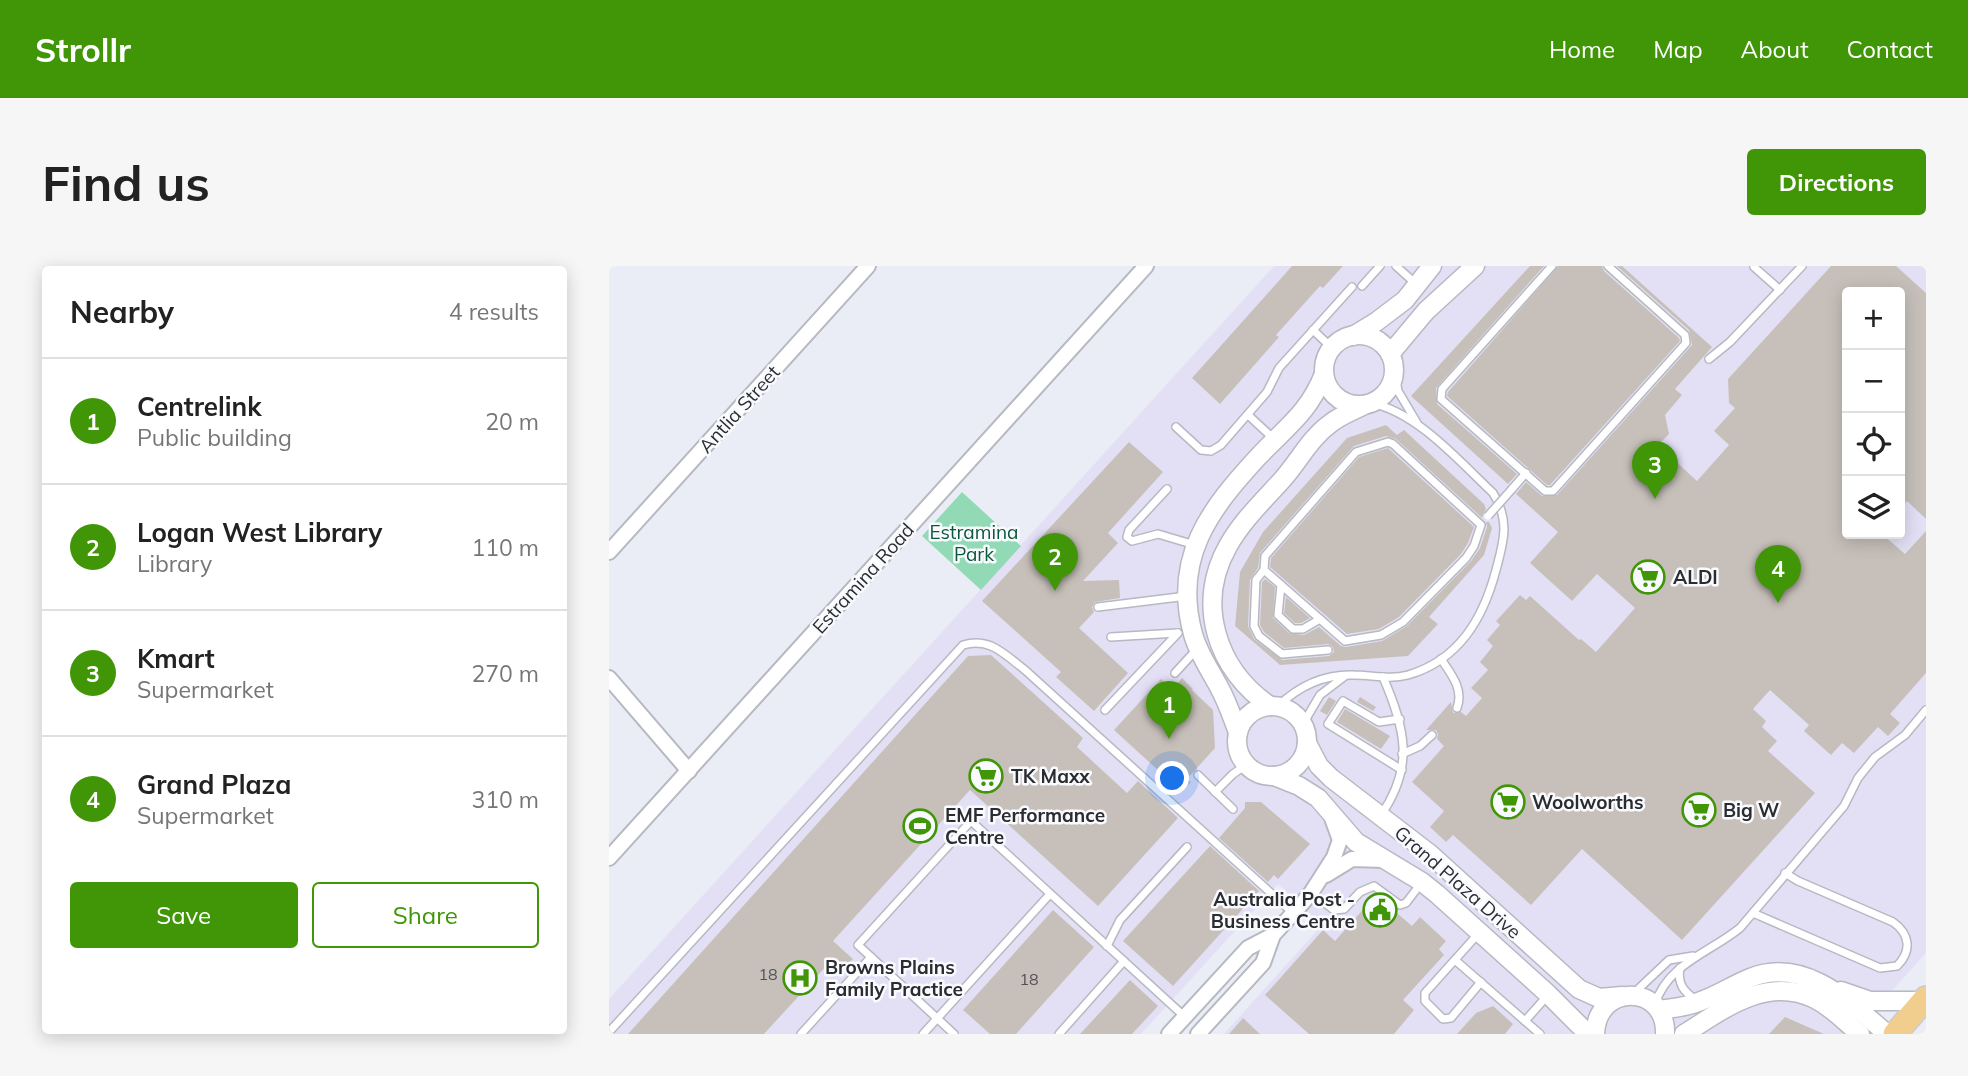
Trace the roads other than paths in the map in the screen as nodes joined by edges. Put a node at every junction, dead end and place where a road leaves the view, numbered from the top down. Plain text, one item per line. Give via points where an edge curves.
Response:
1 (868, 266) edge
2 (1146, 266) edge
3 (1380, 266) edge
4 (1396, 266) edge
5 (1432, 266) edge
6 (1475, 266) edge
7 (1552, 266) edge
8 (1608, 266) edge
9 (1754, 266) edge
10 (1802, 266) edge
11 (1416, 284) junction
12 (1362, 286) dead end
13 (1352, 287) dead end
14 (1780, 290) junction
15 (1313, 330) junction
16 (1353, 336) junction
17 (1332, 348) junction
18 (1709, 359) dead end
19 (1392, 362) junction
20 (1324, 374) junction
21 (1368, 404) junction
22 (1248, 415) junction
23 (1419, 426) junction
24 (1175, 427) dead end
25 (1275, 440) junction
26 (1526, 473) junction
27 (1167, 489) dead end
28 (1481, 525) junction
29 (1195, 545) junction
30 (609, 552) edge
31 (1264, 570) junction
32 (1282, 585) junction
33 (1187, 596) junction
34 (1098, 607) dead end
35 (1320, 619) junction
36 (1111, 637) dead end
37 (1189, 638) junction
38 (1328, 650) dead end
39 (1441, 659) junction
40 (1175, 673) dead end
41 (1346, 675) junction
42 (1383, 677) junction
43 (609, 678) edge
44 (1274, 706) junction
45 (1457, 708) dead end
46 (1105, 710) dead end
47 (1926, 710) edge
48 (1400, 719) junction
49 (1303, 724) junction
50 (1238, 732) junction
51 (1432, 735) dead end
52 (1307, 743) junction
53 (1402, 754) junction
54 (1246, 765) junction
55 (1402, 770) junction
56 (689, 771) junction
57 (1198, 775) dead end
58 (1274, 776) junction
59 (1215, 792) junction
60 (1233, 809) dead end
61 (1329, 811) junction
62 (1381, 815) junction
63 (1187, 847) dead end
64 (609, 858) edge
65 (1384, 860) junction
66 (1785, 873) junction
67 (1422, 882) junction
68 (1315, 887) junction
69 (1050, 894) junction
70 (1293, 913) junction
71 (1753, 913) junction
72 (1480, 932) junction
73 (1273, 934) junction
74 (1107, 946) junction
75 (1698, 955) junction
76 (871, 957) junction
77 (1455, 960) junction
78 (1124, 961) junction
79 (1680, 967) junction
80 (1481, 982) junction
81 (1831, 988) junction
82 (1548, 994) junction
83 (1627, 996) junction
84 (1925, 1000) edge
85 (1699, 1003) junction
86 (1657, 1008) junction
87 (1836, 1014) junction
88 (1185, 1017) junction
89 (937, 1018) junction
90 (1525, 1021) junction
91 (609, 1032) edge
92 (801, 1034) edge
93 (923, 1034) edge
94 (954, 1034) edge
95 (1059, 1034) edge
96 (1169, 1034) edge
97 (1198, 1034) edge
98 (1540, 1034) edge
99 (1588, 1034) edge
100 (1595, 1034) edge
101 (1665, 1034) edge
102 (1684, 1034) edge
103 (1844, 1034) edge
104 (1860, 1034) edge
105 (1887, 1034) edge
106 (1895, 1034) edge

1 - 30 street, Antlia Street
2 - 56 street, Estramina Road
3 - 12 lane
4 - 11 lane
5 - 11 street
6 - 19 street via 1426,311
7 - 26 lane via 1442,389 1441,399
8 - 26 lane via 1685,335 1686,343 1553,491 1545,491
9 - 14 lane
10 - 14 lane
11 - 16 street via 1405,300
13 - 15 lane
14 - 18 lane
15 - 17 lane
15 - 22 lane via 1279,368
16 - 17 street
16 - 19 street via 1375,339 1384,345
17 - 20 street
19 - 21 street via 1388,390
19 - 23 lane via 1398,391
20 - 21 street via 1333,394 1353,405
20 - 25 street via 1306,410
21 - 23 lane via 1398,413
21 - 44 street via 1333,420 1307,446 1240,526 1216,574 1212,602 1221,649 1242,684
22 - 24 lane via 1211,451 1201,450
22 - 25 lane
23 - 39 lane via 1493,494 1504,517 1502,547 1482,613 1466,638
25 - 29 street via 1230,487
26 - 28 lane, bridge
27 - 29 lane via 1127,537 1132,541 1158,534
28 - 31 lane via 1388,442 1356,452 1265,556
28 - 35 lane via 1466,558 1403,622 1381,635 1345,641
29 - 33 street
31 - 32 lane
31 - 38 lane via 1256,580 1254,626 1259,636 1282,654
32 - 35 lane
32 - 35 lane via 1278,615 1293,629
33 - 34 lane
33 - 37 street
36 - 37 lane
37 - 40 lane
37 - 46 lane
37 - 50 street via 1221,690
39 - 42 lane via 1407,675
39 - 45 lane via 1459,688
41 - 42 lane
41 - 44 lane via 1318,680
41 - 49 lane via 1319,695
42 - 48 lane
43 - 56 street
44 - 49 street via 1296,715
44 - 50 street via 1250,714
47 - 66 lane via 1905,735 1875,757 1844,806
48 - 53 lane
48 - 55 lane via 1379,722 1343,701 1328,724
49 - 52 street
50 - 54 street via 1237,743
51 - 53 lane
52 - 58 street via 1300,762
52 - 62 street, Grand Plaza Drive via 1325,772
53 - 55 lane
54 - 58 street
54 - 59 lane
55 - 62 lane via 1394,797
56 - 64 street, Estramina Road
57 - 59 lane
58 - 61 street, Grand Plaza Drive via 1318,798
59 - 60 lane
61 - 65 street, Grand Plaza Drive via 1356,842
61 - 68 street via 1340,840
62 - 83 street, Grand Plaza Drive via 1579,989 1599,998
63 - 74 lane via 1120,920
65 - 67 street, Grand Plaza Drive
65 - 68 street via 1353,859
66 - 71 lane
66 - 71 lane via 1893,922 1907,939 1904,959 1897,966 1880,968
67 - 68 lane via 1400,905 1374,886 1360,891 1344,909 1334,910
67 - 72 street, Grand Plaza Drive
68 - 70 street
69 - 74 lane
69 - 76 lane via 971,821 858,945
69 - 89 lane
70 - 73 street
70 - 91 lane via 1025,670 977,641 963,645
71 - 75 lane via 1723,942
72 - 77 lane
72 - 82 street, Grand Plaza Drive
73 - 88 street via 1248,948
73 - 97 street via 1263,962
74 - 78 lane
75 - 79 lane
75 - 83 lane via 1669,960
76 - 89 lane
76 - 92 lane
77 - 80 lane
77 - 80 lane via 1425,993 1425,1002 1443,1019 1451,1018
78 - 88 lane
78 - 95 lane
79 - 85 lane via 1680,983
79 - 86 lane via 1660,990
80 - 90 lane
81 - 84 street via 1870,1001
81 - 85 street via 1808,977 1764,975
81 - 105 street
82 - 90 lane
82 - 99 street, Grand Plaza Drive
83 - 86 street, Grand Plaza Drive via 1640,996
83 - 100 street via 1605,1006
84 - 106 main road
85 - 86 street
86 - 101 street
87 - 102 street via 1813,998 1777,990 1745,998
87 - 103 street
87 - 104 street
88 - 96 street
89 - 93 lane
89 - 94 lane
90 - 98 lane

